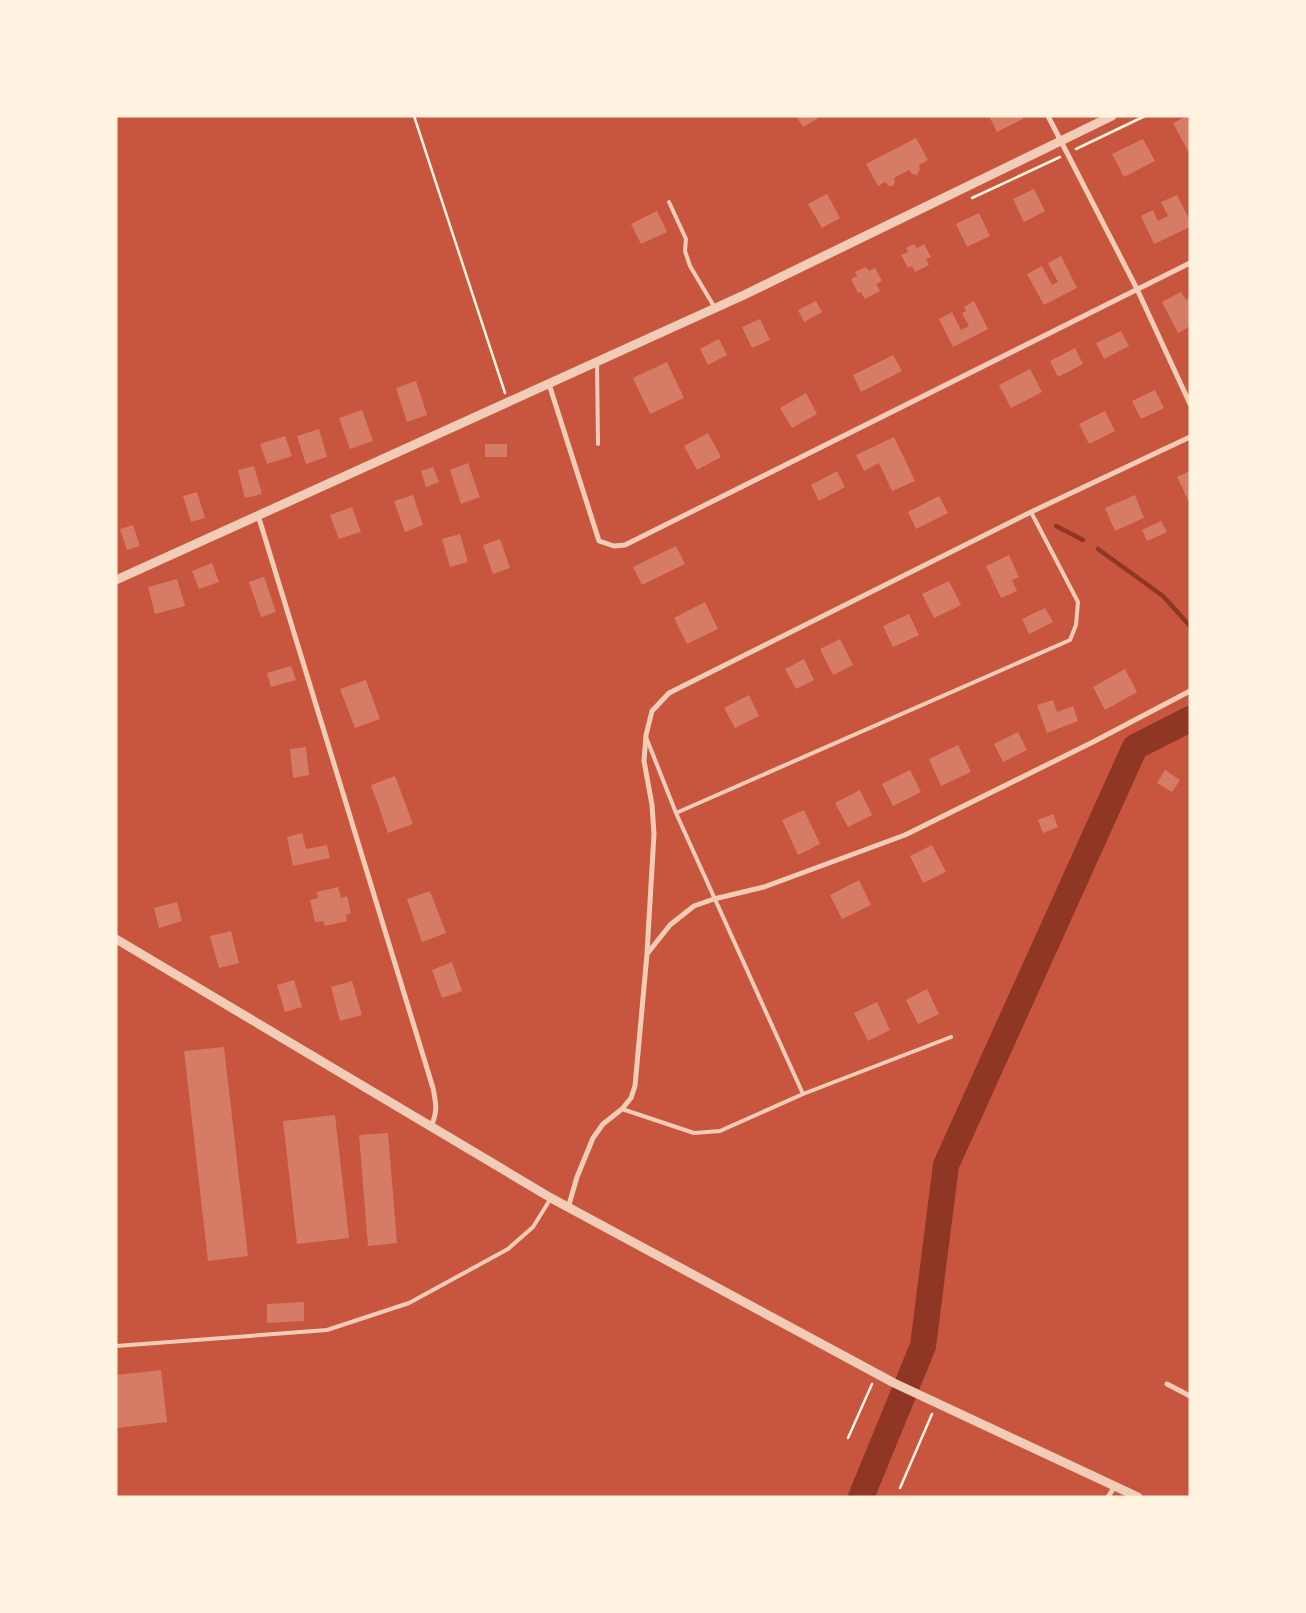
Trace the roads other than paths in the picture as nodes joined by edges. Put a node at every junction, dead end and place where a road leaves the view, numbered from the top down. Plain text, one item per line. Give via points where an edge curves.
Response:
1 (1048, 116) edge
2 (1112, 116) edge
3 (1060, 141) junction
4 (669, 202) dead end
5 (1190, 262) edge
6 (1138, 289) junction
7 (715, 308) junction
8 (597, 362) junction
9 (548, 384) junction
10 (1190, 404) edge
11 (1190, 437) edge
12 (598, 444) dead end
13 (1031, 512) junction
14 (258, 515) junction
15 (116, 580) edge
16 (1190, 691) edge
17 (646, 735) junction
18 (676, 812) junction
19 (714, 899) junction
20 (116, 940) edge
21 (647, 954) junction
22 (951, 1037) dead end
23 (802, 1094) junction
24 (622, 1109) junction
25 (431, 1126) junction
26 (551, 1198) junction
27 (568, 1208) junction
28 (116, 1346) edge
29 (1167, 1384) dead end
30 (1190, 1396) edge
31 (1115, 1486) junction
32 (1108, 1497) edge
33 (1138, 1497) edge

1 - 3 street
2 - 3 street
3 - 6 street
3 - 7 street
4 - 7 lane via 686,239 685,251 690,266
5 - 6 street
6 - 9 street via 625,545 614,546 599,540
6 - 10 street
7 - 8 street
8 - 9 street
8 - 12 lane
9 - 14 street
11 - 13 street
13 - 17 street via 668,693 652,711
13 - 18 lane via 1078,602 1076,625 1070,640
14 - 15 street
14 - 25 street via 433,1088 437,1105
16 - 19 street via 905,835 764,887
17 - 18 lane
17 - 21 street via 644,761 654,834
18 - 19 lane
19 - 21 street via 694,906 670,925
19 - 23 lane
20 - 25 street
21 - 24 street via 635,1086
22 - 23 lane
23 - 24 lane via 720,1132 694,1133
24 - 27 street via 592,1138
25 - 26 street
26 - 27 street
26 - 28 lane via 533,1227 508,1250 409,1303 327,1330
27 - 31 street via 894,1383
29 - 30 street
31 - 32 street
31 - 33 street

